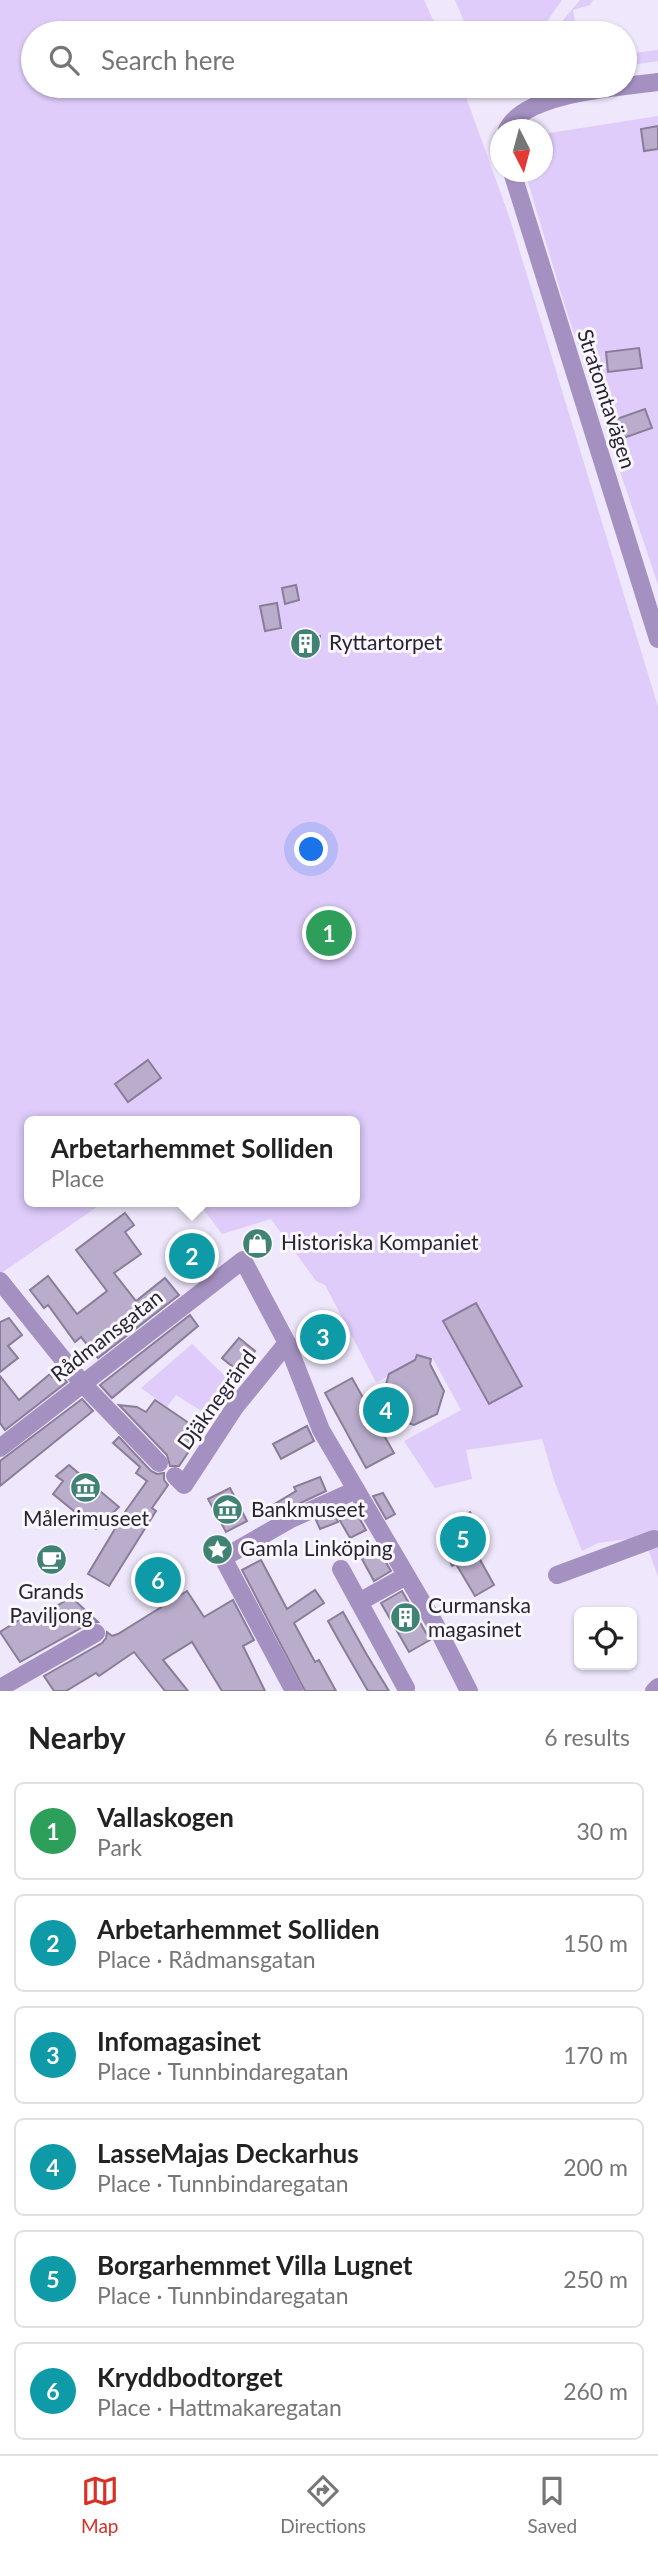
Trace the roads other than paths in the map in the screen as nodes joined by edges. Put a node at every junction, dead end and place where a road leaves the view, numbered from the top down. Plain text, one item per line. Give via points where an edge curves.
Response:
1 (658, 82) edge
2 (637, 85) edge
3 (563, 98) edge
4 (516, 119) edge
5 (515, 182) edge
6 (658, 639) edge
7 (0, 1282) edge
8 (287, 1343) junction
9 (82, 1383) junction
10 (0, 1448) edge
11 (159, 1463) dead end
12 (179, 1480) dead end
13 (356, 1490) junction
14 (654, 1539) dead end
15 (341, 1569) dead end
16 (557, 1575) dead end
17 (406, 1576) junction
18 (359, 1602) junction
19 (96, 1633) dead end
20 (658, 1687) edge
21 (0, 1688) edge
22 (406, 1688) dead end
23 (294, 1691) edge
24 (470, 1691) edge
25 (654, 1691) edge

1 - 2 street
3 - 4 street via 535,105
5 - 6 street, Stratomtavägen
7 - 9 street
8 - 9 street, Rådmansgatan via 243,1260
8 - 12 street, Djäknegränd
8 - 13 street via 321,1430
9 - 10 street, Rådmansgatan
9 - 11 street
13 - 17 street
13 - 23 street via 291,1519 223,1558
14 - 16 street
15 - 18 street
17 - 18 street
17 - 24 street
18 - 22 street
19 - 21 street
20 - 25 street

